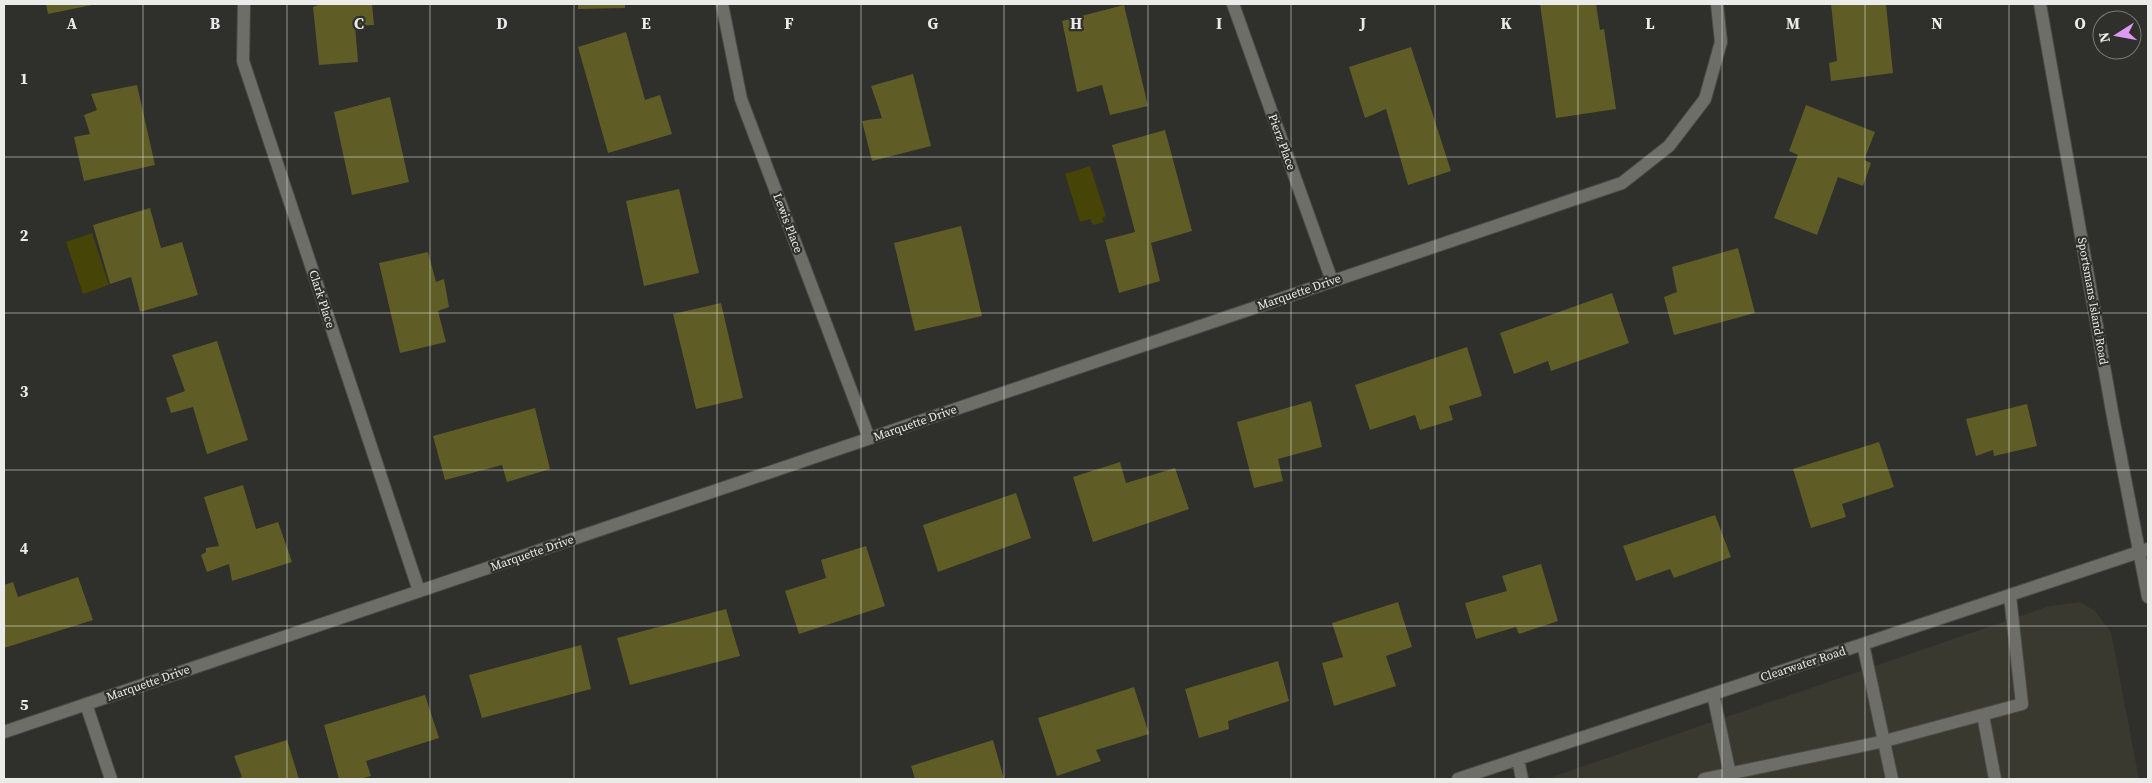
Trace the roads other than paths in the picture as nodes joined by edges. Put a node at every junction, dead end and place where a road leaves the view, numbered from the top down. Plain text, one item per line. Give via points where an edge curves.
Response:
1 (244, 4) edge
2 (722, 4) edge
3 (1233, 4) edge
4 (1717, 4) edge
5 (2040, 4) edge
6 (1332, 281) junction
7 (870, 438) junction
8 (2143, 551) edge
9 (419, 591) junction
10 (2010, 596) junction
11 (2148, 597) edge
12 (1863, 644) junction
13 (1713, 694) junction
14 (86, 704) junction
15 (1983, 715) junction
16 (4, 732) edge
17 (1884, 741) junction
18 (1518, 759) junction
19 (1730, 776) edge
20 (111, 779) edge
21 (1458, 779) edge
22 (1522, 779) edge
23 (1704, 779) edge
24 (1892, 779) edge
25 (1995, 779) edge

1 - 9 street, Clark Place via 243,61
2 - 7 street, Lewis Place via 740,99
3 - 6 street, Pierz Place
4 - 6 street, Marquette Drive via 1721,42 1705,100 1669,146 1622,182
5 - 8 street, Sportsmans Island Road
6 - 7 street, Marquette Drive
7 - 9 street, Marquette Drive
8 - 10 street, Clearwater Road
8 - 11 street, Sportsmans Island Road
9 - 14 street, Marquette Drive
10 - 12 street, Clearwater Road
10 - 15 street via 2022,704
12 - 13 street, Clearwater Road
12 - 17 street
13 - 18 street, Clearwater Road
13 - 19 street
14 - 16 street, Marquette Drive
14 - 20 street
15 - 17 street
15 - 25 street
17 - 19 street
17 - 24 street
18 - 21 street, Clearwater Road
18 - 22 street
19 - 23 street

